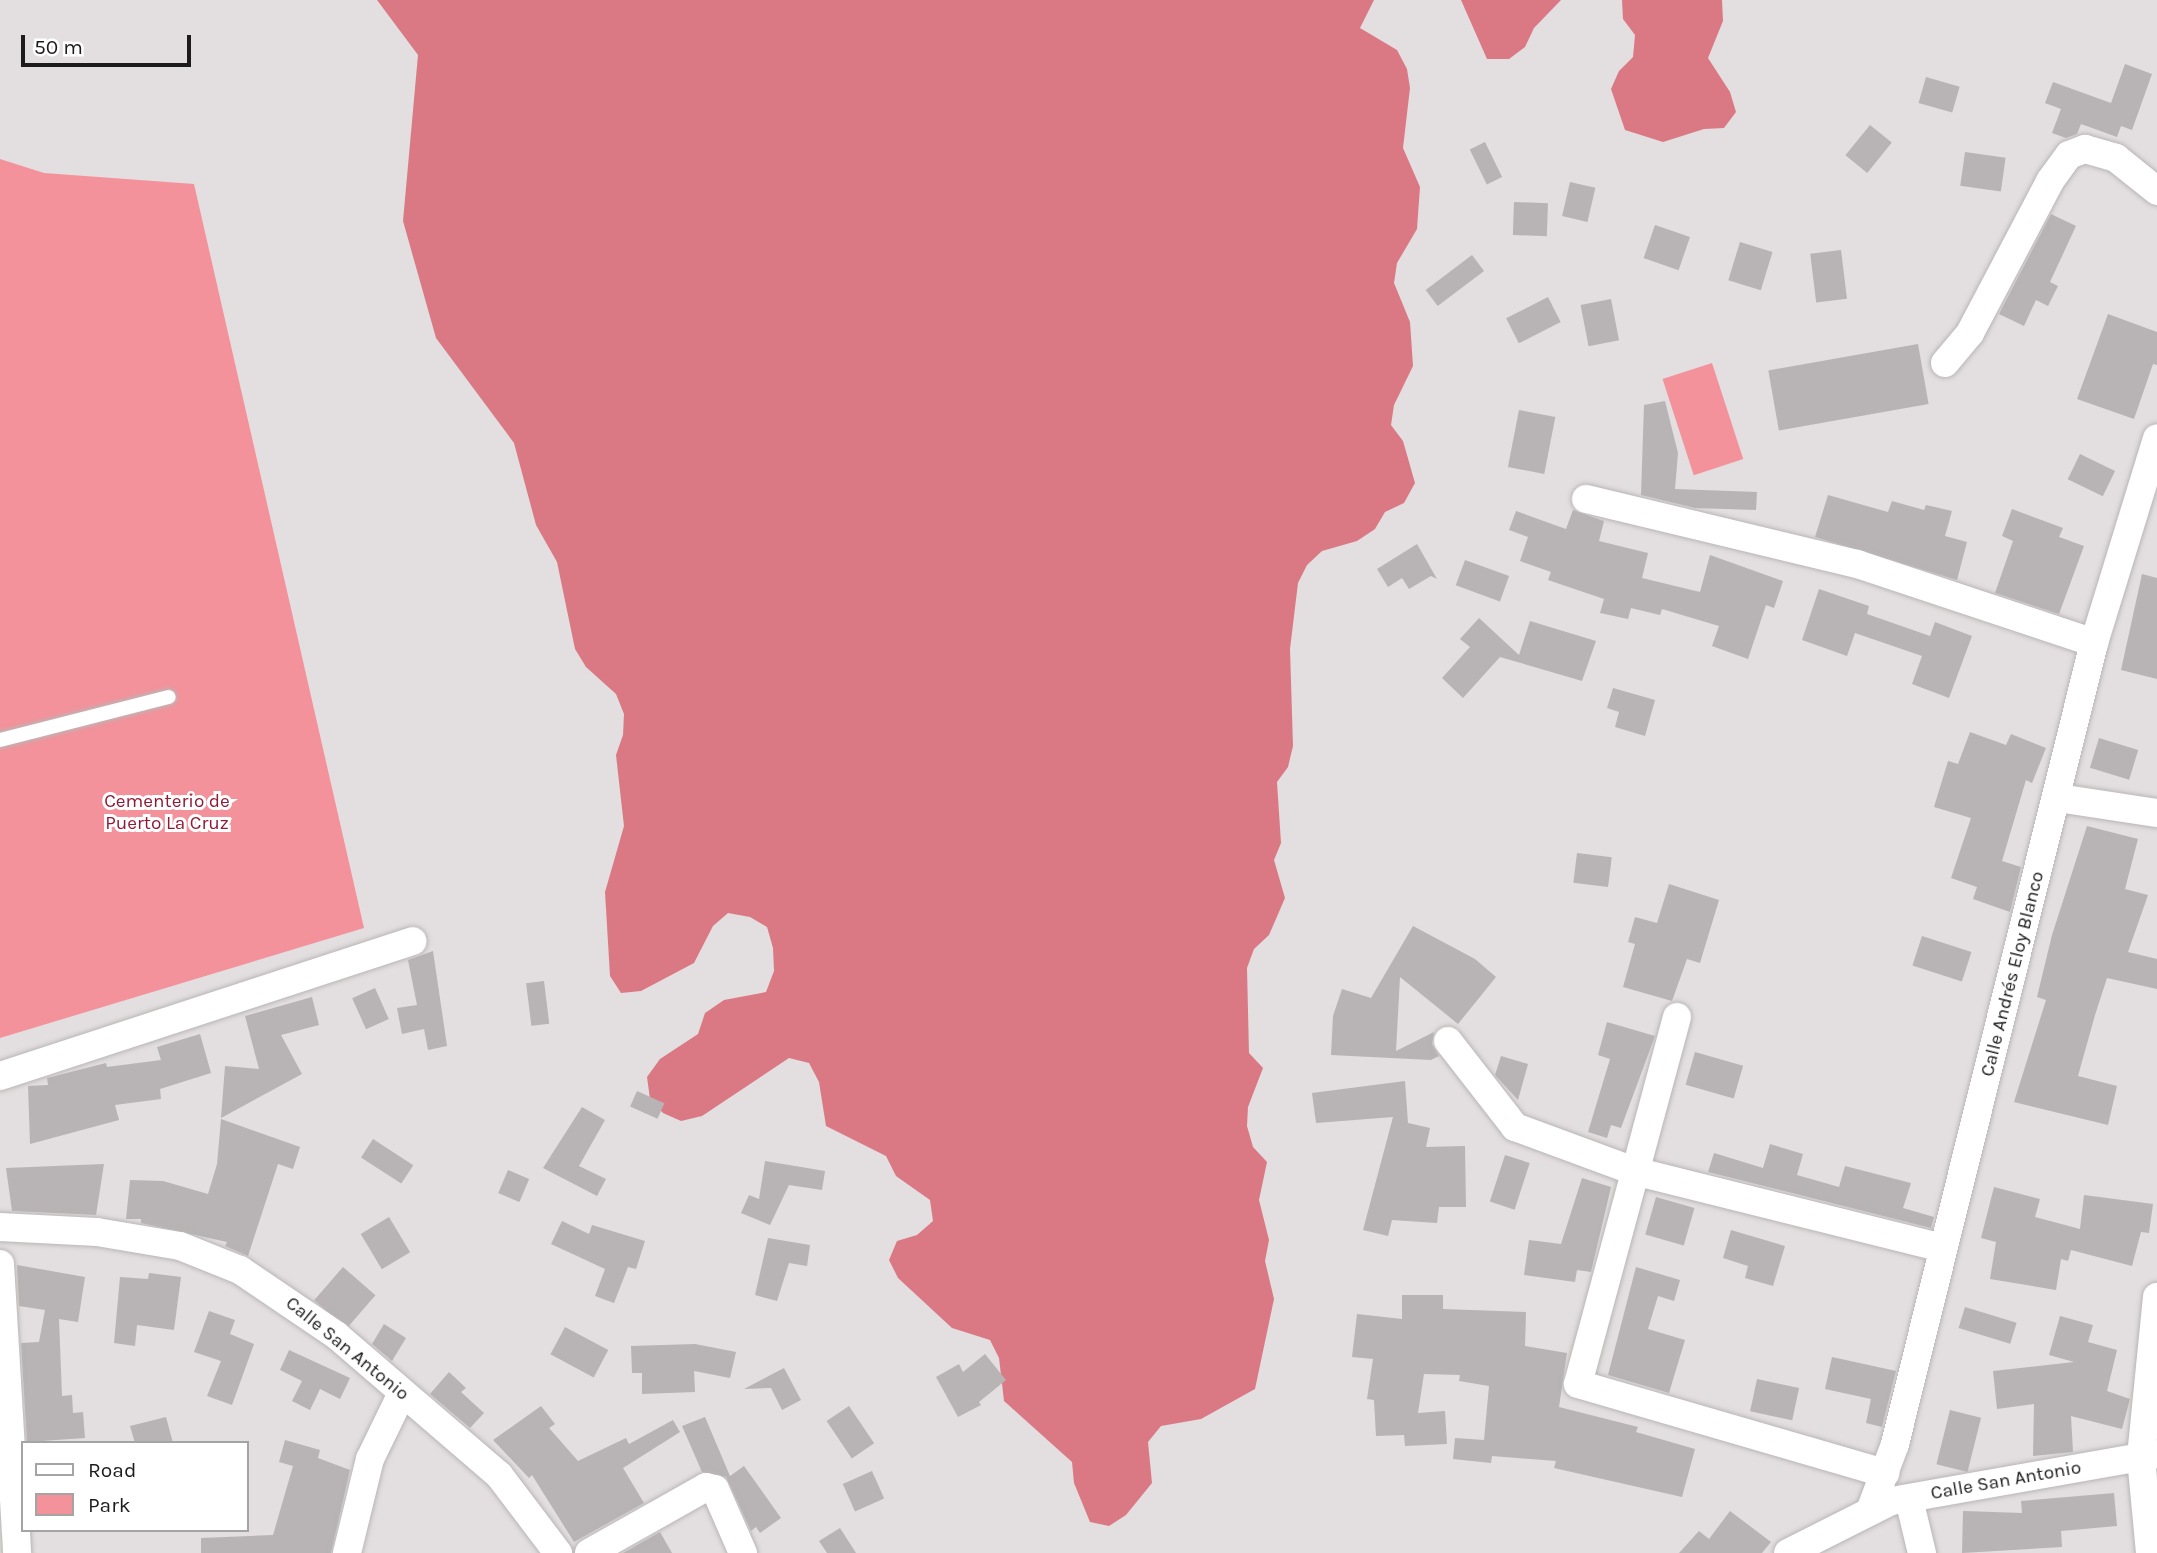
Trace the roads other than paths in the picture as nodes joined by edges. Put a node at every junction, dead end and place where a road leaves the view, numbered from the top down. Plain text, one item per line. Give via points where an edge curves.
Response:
1 (2157, 191) edge
2 (1945, 363) dead end
3 (2157, 438) edge
4 (2148, 488) edge
5 (1586, 499) dead end
6 (2094, 643) junction
7 (169, 697) dead end
8 (0, 740) edge
9 (2058, 798) junction
10 (2157, 813) edge
11 (412, 941) dead end
12 (1677, 1017) dead end
13 (1448, 1041) dead end
14 (0, 1076) edge
15 (1634, 1171) junction
16 (0, 1227) edge
17 (1942, 1248) junction
18 (0, 1264) edge
19 (2157, 1297) edge
20 (402, 1394) junction
21 (2149, 1456) edge
22 (1885, 1473) junction
23 (1909, 1499) junction
24 (1870, 1511) junction
25 (17, 1553) edge
26 (347, 1553) edge
27 (558, 1553) edge
28 (589, 1553) edge
29 (743, 1553) edge
30 (1788, 1553) edge
31 (1922, 1553) edge
32 (2150, 1553) edge

1 - 2 street via 2116,158 2085,149 2069,155 2050,181 1970,333
3 - 4 street, Calle Andrés Eloy Blanco
4 - 6 street, Calle Andrés Eloy Blanco
5 - 6 street via 1857,564
6 - 9 street, Calle Andrés Eloy Blanco
7 - 8 lane
9 - 10 street
9 - 17 street, Calle Andrés Eloy Blanco
11 - 14 street
12 - 15 street
13 - 15 street via 1515,1127
15 - 17 street
15 - 22 street via 1578,1384
16 - 20 street, Calle San Antonio via 97,1232 211,1256 290,1300
17 - 22 street, Calle Andrés Eloy Blanco
18 - 25 street
19 - 21 street
20 - 26 street via 370,1460
20 - 27 street, Calle San Antonio via 499,1475
21 - 23 street, Calle San Antonio
21 - 32 street
22 - 24 street, Calle Andrés Eloy Blanco
23 - 24 street, Calle San Antonio
23 - 31 street
24 - 30 street, Calle San Antonio
28 - 29 street via 706,1487 715,1489

